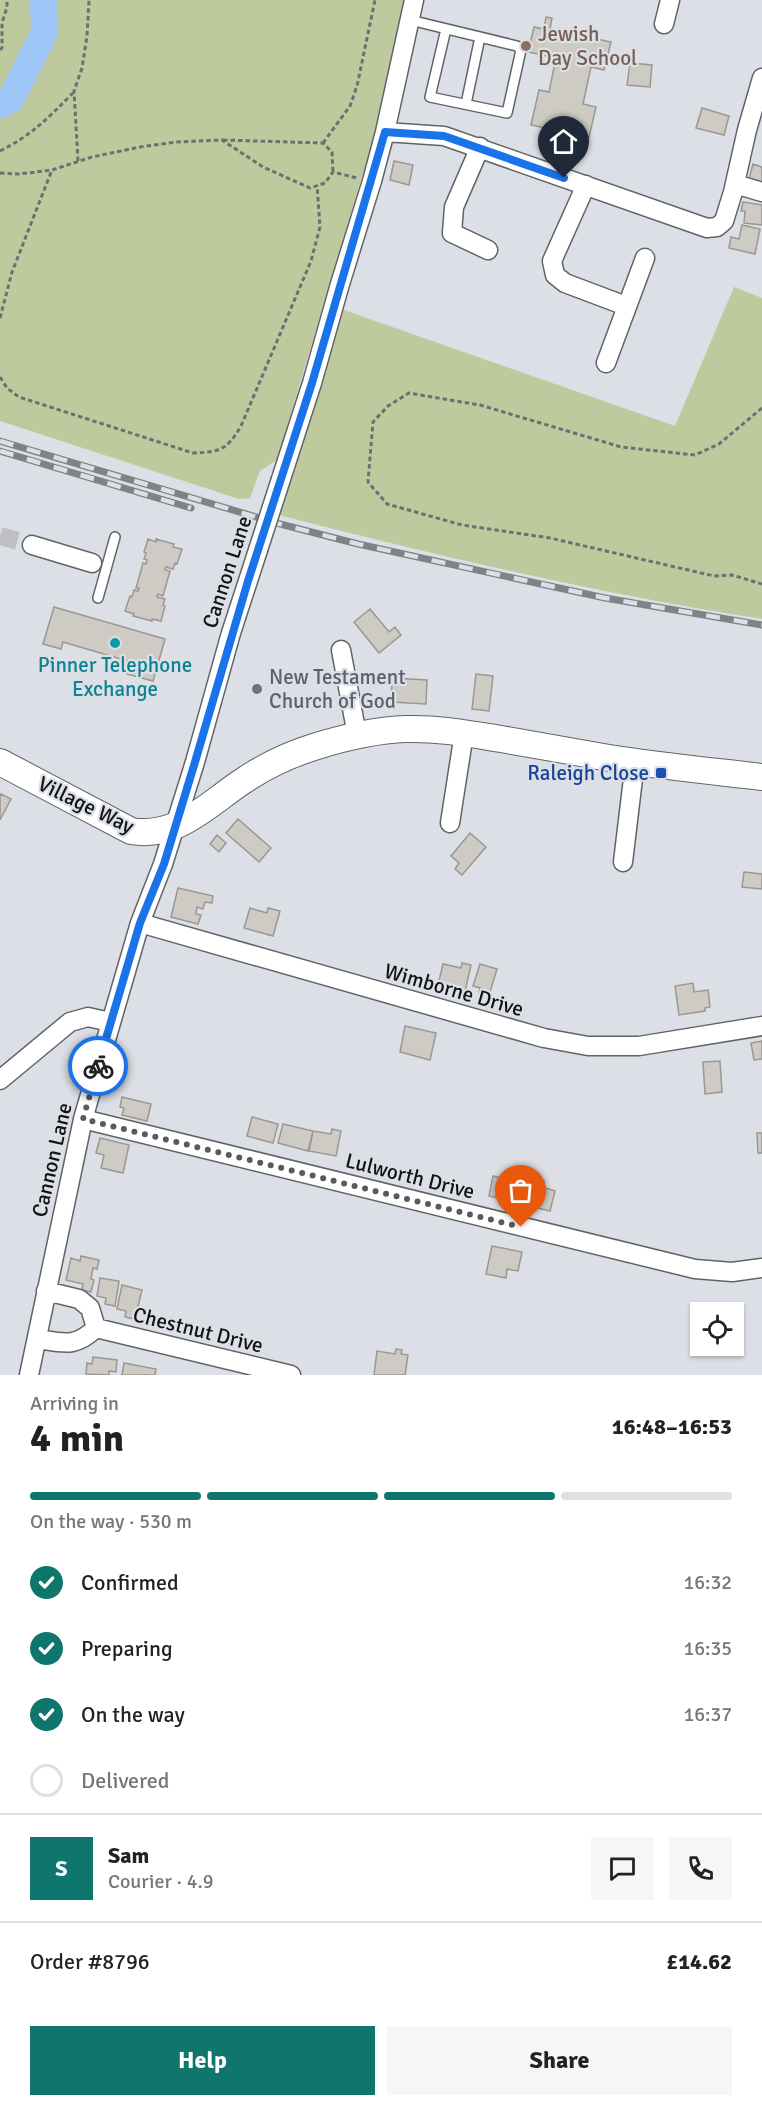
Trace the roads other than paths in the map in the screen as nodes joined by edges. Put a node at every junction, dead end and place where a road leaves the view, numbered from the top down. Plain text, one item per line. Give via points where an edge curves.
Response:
1 (414, 0) edge
2 (670, 0) edge
3 (410, 20) junction
4 (664, 24) dead end
5 (446, 29) junction
6 (480, 37) junction
7 (762, 78) edge
8 (466, 104) junction
9 (756, 123) edge
10 (385, 132) junction
11 (480, 147) junction
12 (735, 184) junction
13 (586, 186) junction
14 (762, 192) edge
15 (488, 250) dead end
16 (645, 258) dead end
17 (626, 306) junction
18 (606, 363) dead end
19 (115, 537) dead end
20 (32, 545) tunnel mouth
21 (100, 565) junction
22 (98, 598) dead end
23 (341, 651) dead end
24 (464, 733) junction
25 (357, 735) junction
26 (0, 762) edge
27 (634, 762) junction
28 (762, 777) edge
29 (450, 823) dead end
30 (174, 827) junction
31 (623, 862) dead end
32 (140, 923) junction
33 (110, 1022) junction
34 (762, 1026) edge
35 (0, 1080) edge
36 (83, 1119) junction
37 (762, 1268) edge
38 (46, 1291) junction
39 (96, 1328) junction
40 (37, 1339) junction
41 (29, 1375) edge
42 (291, 1375) edge

1 - 3 street, Cannon Lane
2 - 4 street
3 - 5 lane
3 - 10 street, Cannon Lane
5 - 6 lane
5 - 8 lane via 430,97
6 - 8 lane
6 - 8 lane via 521,50 513,89 507,113
7 - 9 street
9 - 12 street
10 - 11 street via 444,136
10 - 30 street, Cannon Lane, bridge via 312,383 231,633
11 - 13 street
11 - 15 street via 454,207 452,233
12 - 13 street via 724,221 708,228
12 - 14 street
13 - 17 street via 552,261 555,275 565,284
16 - 17 street
17 - 18 street
19 - 21 lane
20 - 21 street
21 - 22 lane
23 - 25 street
24 - 25 street, Village Way via 406,729
24 - 27 street, Village Way
24 - 29 street
25 - 30 street, Village Way via 316,746 267,767
26 - 30 street, Village Way via 131,831 146,833
27 - 28 street, Village Way
27 - 31 street
30 - 32 street, Cannon Lane
32 - 33 street, Cannon Lane
32 - 34 street, Wimborne Drive via 533,1035 588,1046 639,1046
33 - 35 street via 88,1017 70,1022
33 - 36 street, Cannon Lane
36 - 37 street, Lulworth Drive via 695,1269 732,1272
36 - 38 street, Cannon Lane
38 - 39 street via 79,1299 90,1308
38 - 40 street, Cannon Lane
39 - 40 street via 83,1340 64,1343
39 - 42 street, Chestnut Drive
40 - 41 street, Cannon Lane

